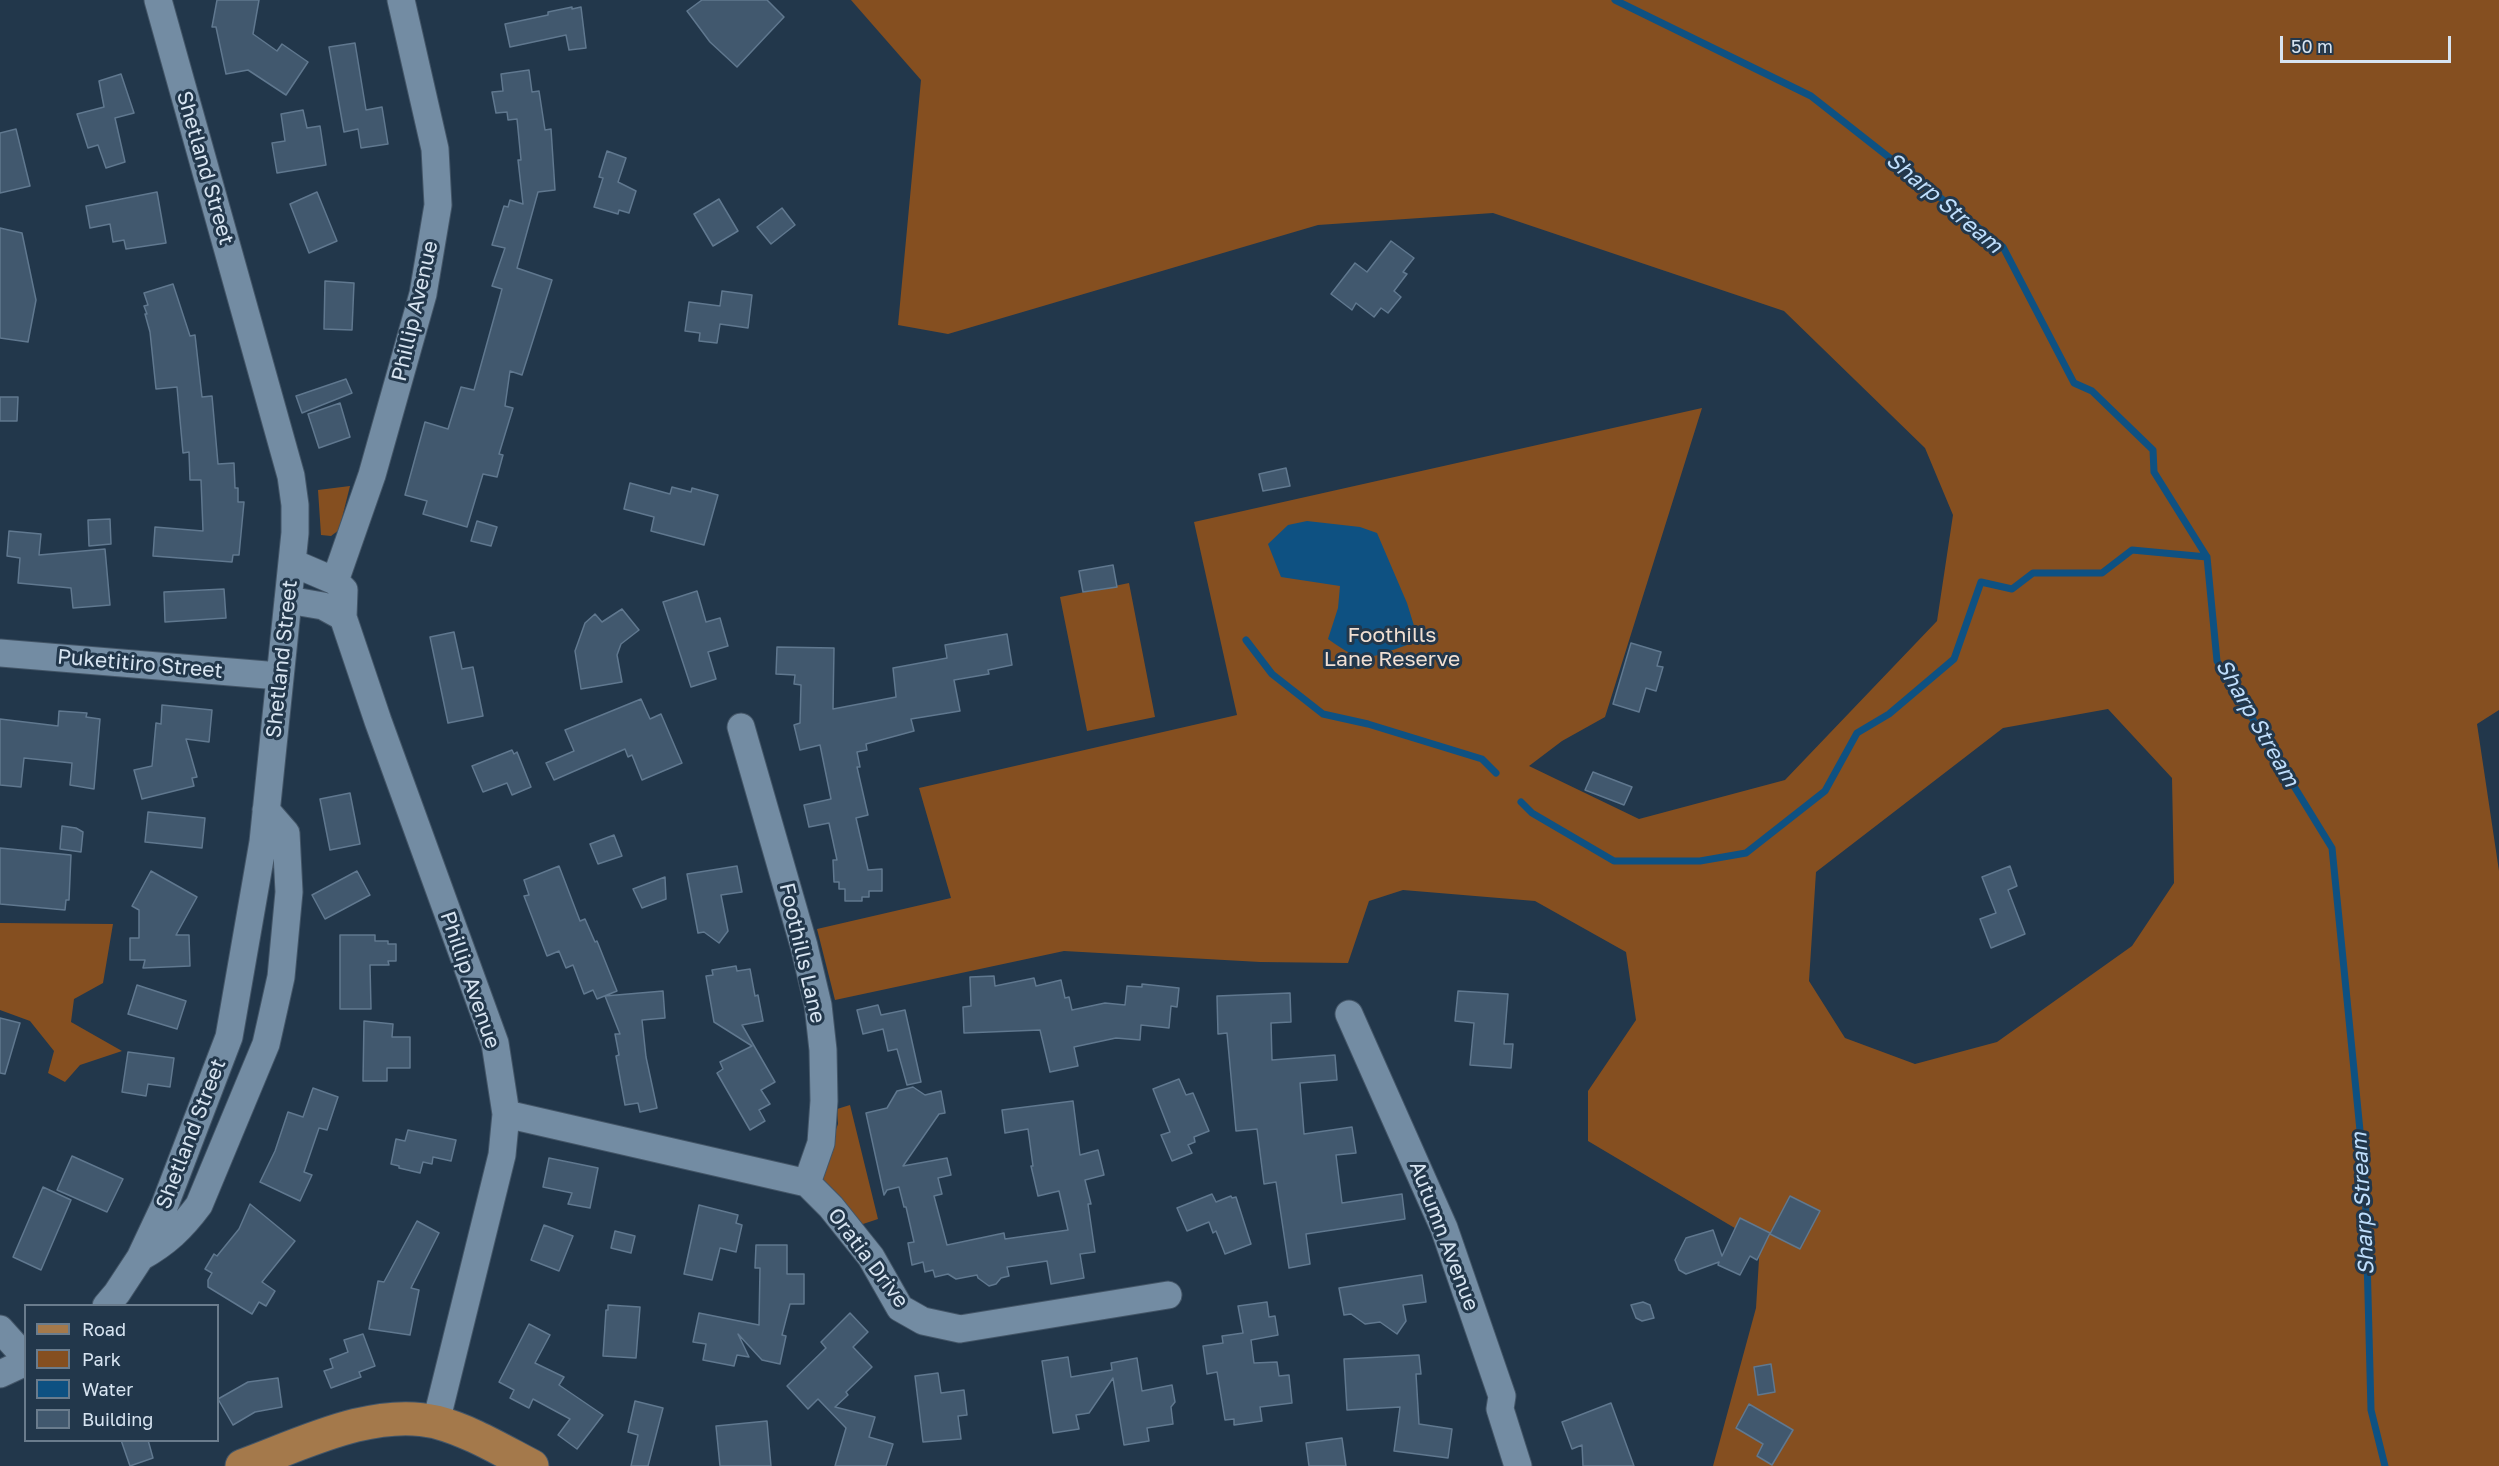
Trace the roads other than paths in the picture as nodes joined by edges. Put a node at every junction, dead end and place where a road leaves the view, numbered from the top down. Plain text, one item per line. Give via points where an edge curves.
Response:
1 (158, 0) edge
2 (401, 0) edge
3 (293, 563) junction
4 (335, 581) junction
5 (288, 600) junction
6 (343, 617) junction
7 (0, 653) edge
8 (279, 676) junction
9 (741, 727) dead end
10 (266, 810) junction
11 (1349, 1014) dead end
12 (506, 1114) junction
13 (807, 1183) junction
14 (140, 1258) junction
15 (1168, 1295) dead end
16 (107, 1304) edge
17 (0, 1329) edge
18 (24, 1358) edge
19 (24, 1361) edge
20 (0, 1374) edge
21 (435, 1422) junction
22 (242, 1466) edge
23 (532, 1466) edge
24 (1518, 1466) edge

1 - 3 street, Shetland Street via 291,476 295,505
2 - 4 street, Phillip Avenue via 435,149 438,205 423,294 372,475
3 - 4 street
3 - 5 street, Shetland Street
4 - 6 street, Phillip Avenue via 344,590
5 - 6 street via 323,606
5 - 8 street, Shetland Street
6 - 12 street, Phillip Avenue via 495,1043
7 - 8 street, Puketitiro Street
8 - 10 street, Shetland Street
9 - 13 street, Foothills Lane via 818,1005 824,1101 821,1143
10 - 14 street, Shetland Street via 229,1037 164,1207
10 - 14 street via 286,833 289,892 281,977 266,1044 199,1205 181,1228
11 - 24 street, Autumn Avenue via 1452,1247 1502,1396 1500,1409
12 - 13 street
12 - 21 street, Phillip Avenue via 502,1155
13 - 15 street, Oratia Drive via 871,1257 900,1308 922,1321 960,1329
14 - 16 street, Shetland Street
17 - 18 street
19 - 20 street
21 - 22 main road via 403,1419 361,1424
21 - 23 main road via 477,1437

